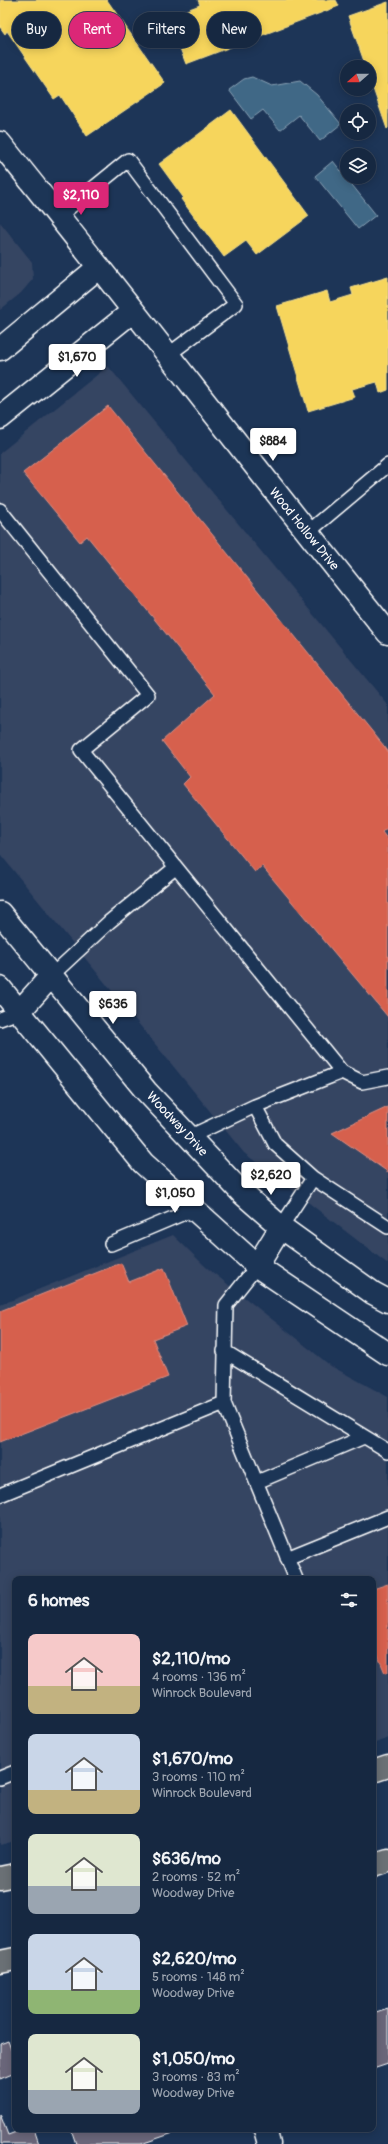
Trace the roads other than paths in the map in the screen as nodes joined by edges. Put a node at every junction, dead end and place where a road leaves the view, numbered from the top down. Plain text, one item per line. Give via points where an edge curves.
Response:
1 (0, 143) edge
2 (59, 216) junction
3 (99, 267) junction
4 (133, 310) junction
5 (0, 349) edge
6 (168, 355) junction
7 (0, 418) edge
8 (388, 464) edge
9 (0, 510) edge
10 (307, 533) junction
11 (388, 633) edge
12 (175, 868) junction
13 (0, 913) edge
14 (50, 976) junction
15 (0, 988) edge
16 (10, 1016) edge
17 (342, 1072) junction
18 (388, 1077) edge
19 (255, 1106) junction
20 (189, 1138) junction
21 (313, 1178) junction
22 (194, 1209) junction
23 (281, 1227) junction
24 (388, 1227) edge
25 (111, 1244) dead end
26 (257, 1266) junction
27 (388, 1301) edge
28 (224, 1351) junction
29 (388, 1354) edge
30 (224, 1403) junction
31 (364, 1437) junction
32 (388, 1451) edge
33 (257, 1482) junction
34 (0, 1495) edge
35 (388, 1517) edge
36 (287, 1558) junction
37 (295, 1576) edge
38 (388, 1766) edge
39 (376, 1770) edge
40 (12, 1773) edge
41 (0, 1778) edge
42 (388, 1861) edge
43 (376, 1865) edge
44 (12, 1876) edge
45 (0, 1878) edge
46 (12, 1960) edge
47 (0, 1962) edge
48 (266, 2132) edge
49 (270, 2144) edge

1 - 2 main road, Wood Hollow Drive
2 - 3 main road, Wood Hollow Drive
2 - 6 lane via 128,160 236,304
3 - 4 main road, Wood Hollow Drive
3 - 5 main road
4 - 6 main road, Wood Hollow Drive
4 - 7 main road
6 - 10 main road, Wood Hollow Drive
8 - 10 lane
9 - 12 lane via 148,695 81,750
10 - 11 main road, Wood Hollow Drive
12 - 14 lane via 109,922
12 - 17 lane
13 - 14 main road, Woodway Drive
14 - 16 main road
14 - 20 main road, Woodway Drive via 146,1091
15 - 16 main road
16 - 22 main road via 143,1163
17 - 18 lane via 362,1082
17 - 19 lane
19 - 20 lane
19 - 21 lane via 275,1144
20 - 23 main road, Woodway Drive via 242,1193
21 - 23 lane
21 - 24 lane
22 - 25 lane
22 - 26 main road
23 - 26 main road
23 - 27 main road, Woodway Drive
26 - 28 lane via 226,1305
26 - 29 main road
28 - 30 lane
28 - 31 lane
30 - 33 lane
30 - 34 lane
31 - 32 lane
31 - 33 lane
33 - 36 lane
35 - 36 lane
36 - 37 lane
38 - 39 main road
40 - 41 lane
42 - 43 main road
44 - 45 main road
46 - 47 main road
48 - 49 main road

